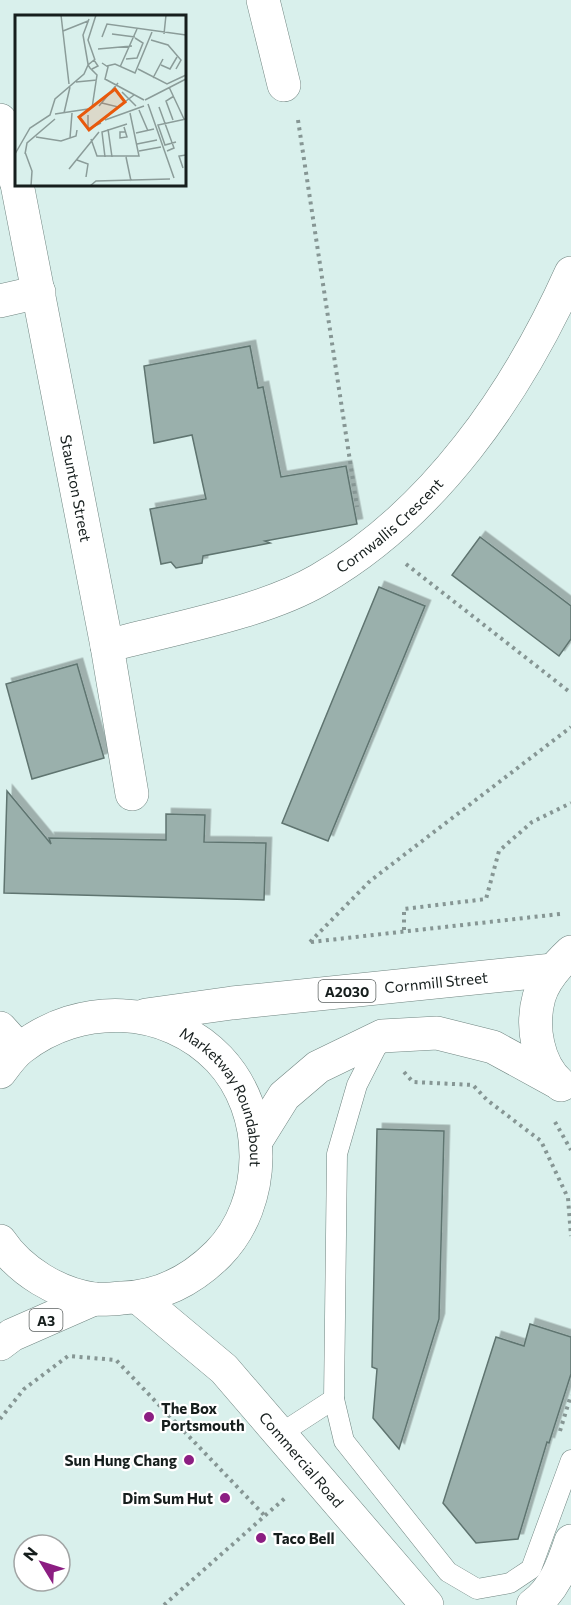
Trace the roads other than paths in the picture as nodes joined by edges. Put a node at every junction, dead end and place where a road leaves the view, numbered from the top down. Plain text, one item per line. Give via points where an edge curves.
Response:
1 (263, 0) edge
2 (284, 85) road end
3 (0, 120) edge
4 (15, 176) edge
5 (18, 186) edge
6 (571, 273) edge
7 (39, 292) junction
8 (0, 301) edge
9 (106, 646) junction
10 (132, 794) dead end
11 (562, 961) edge
12 (141, 1016) junction
13 (382, 1036) junction
14 (6, 1050) edge
15 (560, 1097) edge
16 (256, 1141) junction
17 (0, 1241) edge
18 (139, 1298) junction
19 (94, 1299) junction
20 (0, 1344) edge
21 (334, 1399) junction
22 (280, 1434) junction
23 (571, 1461) edge
24 (571, 1541) edge
25 (427, 1605) edge
26 (532, 1605) edge

1 - 2 street
3 - 4 street, Staunton Street
5 - 7 street, Staunton Street
6 - 9 street, Cornwallis Crescent via 541,335 496,409 427,493 377,540 318,581 292,592 217,617
7 - 8 street
7 - 9 street, Staunton Street
9 - 10 street, Staunton Street
11 - 12 street, Cornmill Street / A2030
11 - 15 street via 539,997 535,1027 541,1057
12 - 14 street, Marketway Roundabout via 98,1014 56,1026
12 - 16 street, Marketway Roundabout via 184,1032 219,1060 244,1097
13 - 15 street via 437,1033 493,1047
13 - 16 street via 318,1067 284,1096
13 - 21 lane via 357,1086 336,1154
16 - 18 street, Marketway Roundabout via 255,1177 246,1211 229,1243 203,1268 173,1287
17 - 19 street, Marketway Roundabout via 10,1256 49,1285
18 - 19 street, Marketway Roundabout
18 - 22 street, Commercial Road via 224,1369
19 - 20 street, A3
21 - 22 lane
21 - 23 lane via 344,1441 448,1572 477,1589 510,1583 531,1569
22 - 25 street, Commercial Road
24 - 26 street via 561,1570 541,1599

